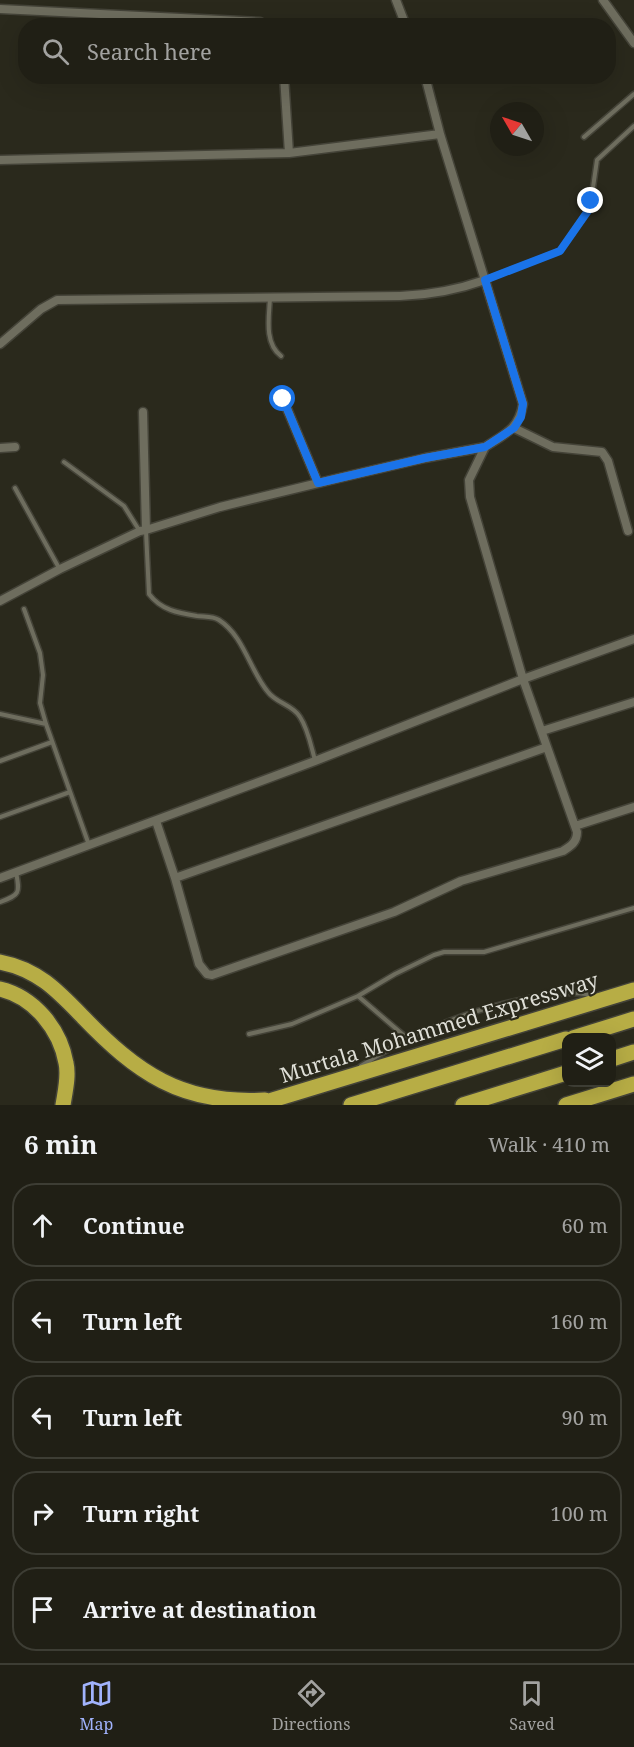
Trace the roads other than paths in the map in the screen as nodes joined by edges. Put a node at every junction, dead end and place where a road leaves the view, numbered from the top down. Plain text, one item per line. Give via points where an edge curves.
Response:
1 (396, 0) edge
2 (603, 0) edge
3 (0, 9) edge
4 (180, 18) edge
5 (403, 18) edge
6 (616, 18) edge
7 (616, 18) edge
8 (634, 43) edge
9 (285, 84) edge
10 (426, 84) edge
11 (634, 94) edge
12 (634, 126) edge
13 (440, 134) junction
14 (584, 137) dead end
15 (289, 153) junction
16 (0, 160) edge
17 (485, 280) junction
18 (270, 297) junction
19 (0, 344) edge
20 (281, 356) dead end
21 (283, 399) dead end
22 (143, 412) dead end
23 (514, 428) junction
24 (15, 447) dead end
25 (485, 447) junction
26 (0, 448) edge
27 (64, 462) dead end
28 (318, 483) junction
29 (15, 488) dead end
30 (143, 531) junction
31 (628, 531) dead end
32 (60, 569) junction
33 (0, 601) edge
34 (24, 609) dead end
35 (634, 639) edge
36 (523, 679) junction
37 (634, 702) edge
38 (0, 714) edge
39 (46, 724) junction
40 (542, 731) junction
41 (52, 742) junction
42 (547, 747) junction
43 (315, 761) junction
44 (0, 762) edge
45 (70, 792) junction
46 (634, 807) edge
47 (0, 817) edge
48 (156, 821) junction
49 (575, 826) junction
50 (89, 845) junction
51 (16, 872) junction
52 (0, 878) edge
53 (175, 878) junction
54 (0, 902) edge
55 (634, 908) edge
56 (0, 962) edge
57 (0, 989) edge
58 (634, 990) edge
59 (358, 996) junction
60 (603, 999) junction
61 (634, 1019) edge
62 (589, 1033) edge
63 (249, 1034) dead end
64 (408, 1039) junction
65 (562, 1041) edge
66 (634, 1052) edge
67 (616, 1058) edge
68 (562, 1075) edge
69 (340, 1079) junction
70 (634, 1084) edge
71 (288, 1095) junction
72 (584, 1102) edge
73 (63, 1105) edge
74 (256, 1105) edge
75 (351, 1105) edge
76 (463, 1105) edge
77 (566, 1105) edge

1 - 5 street
2 - 7 street
3 - 4 street
6 - 8 street
9 - 15 street
10 - 13 street
11 - 14 lane
12 - 17 lane via 597,160 590,208 560,251
13 - 15 street
13 - 17 street
15 - 16 street
17 - 18 street via 430,295
17 - 23 street via 523,404
18 - 19 street via 57,300
18 - 20 lane via 271,344
21 - 28 street
22 - 30 street
23 - 25 street
23 - 31 street via 553,447 602,452 608,460
24 - 26 street
25 - 28 street
25 - 36 street via 469,480 470,497
27 - 30 lane via 124,506
28 - 30 street
29 - 32 lane
30 - 32 street
30 - 43 lane via 149,594 154,602 172,610 216,618 225,624 262,686 299,714
32 - 33 street
34 - 39 lane via 40,653 40,703
35 - 36 street
36 - 40 street
36 - 43 street
37 - 40 street
38 - 39 lane
39 - 41 lane
40 - 42 street
41 - 44 lane
41 - 45 lane
42 - 49 street
42 - 53 street
43 - 48 street
45 - 47 lane
45 - 50 lane
46 - 49 street
48 - 50 street
48 - 53 street
49 - 53 street via 577,838 563,851 461,881 394,912 212,975 199,964
50 - 51 street
51 - 52 street
51 - 54 lane via 18,893
55 - 59 lane via 484,952 434,955
56 - 71 highway via 38,975 127,1061 184,1097 206,1103 232,1103
57 - 73 highway via 25,999 45,1017 59,1038 66,1064
58 - 60 highway, Murtala Mohammed Expressway
59 - 63 lane via 292,1024
59 - 64 lane
60 - 64 lane via 587,993 510,1001
60 - 69 highway, Murtala Mohammed Expressway
61 - 62 highway
64 - 69 lane
65 - 75 highway
66 - 67 highway
68 - 76 highway
69 - 71 highway, Murtala Mohammed Expressway
70 - 72 highway
71 - 74 highway, Murtala Mohammed Expressway
72 - 77 highway

